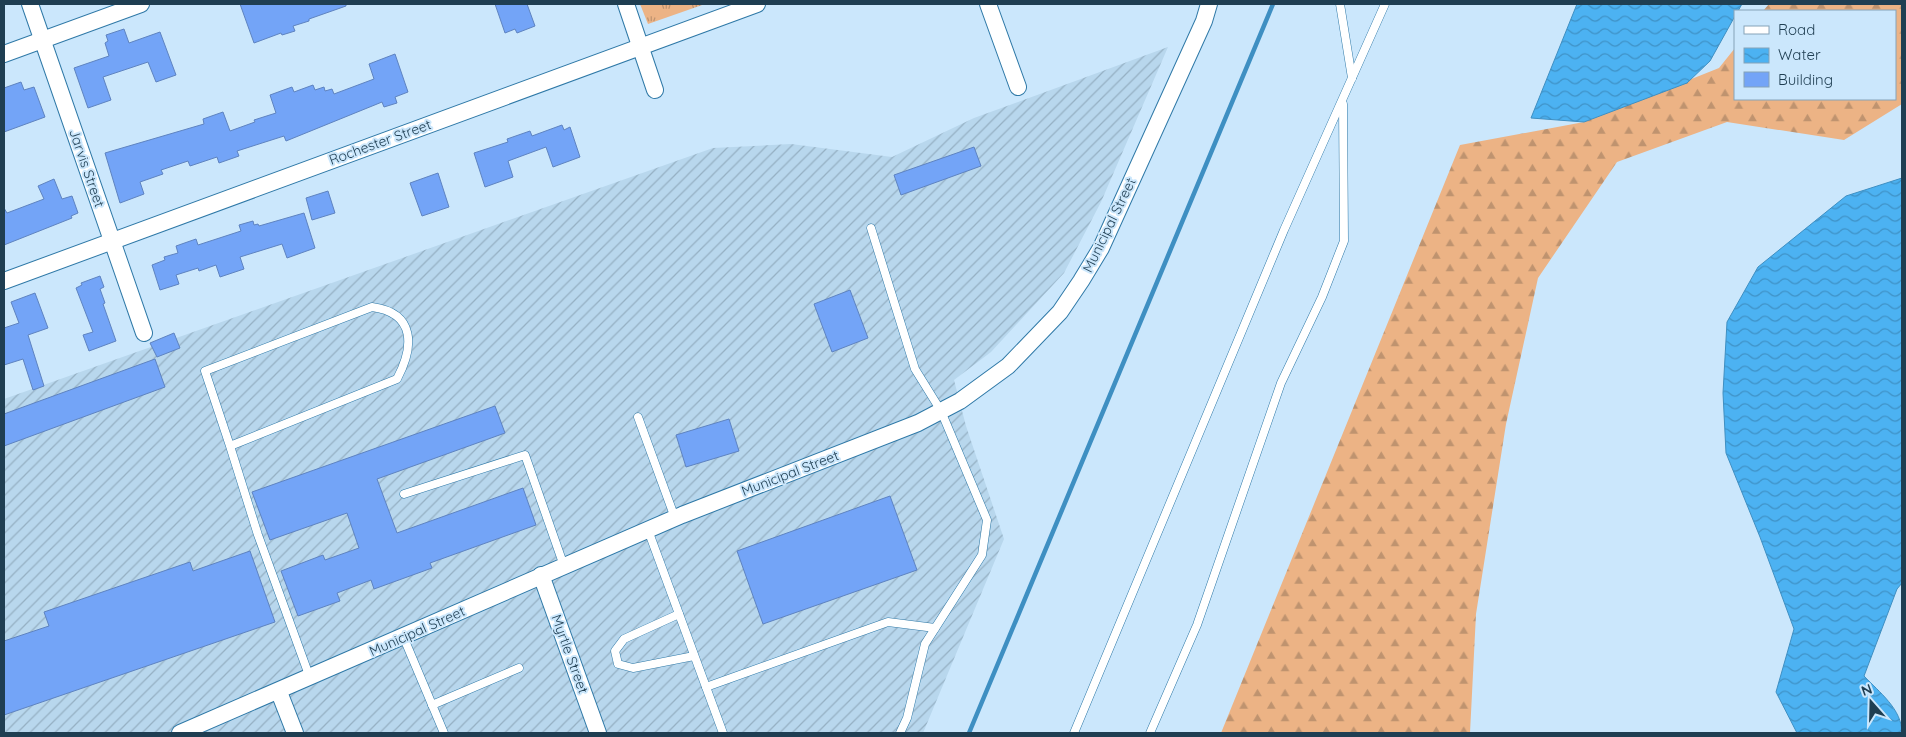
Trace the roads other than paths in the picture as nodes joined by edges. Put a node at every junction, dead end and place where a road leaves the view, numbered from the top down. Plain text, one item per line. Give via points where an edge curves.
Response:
1 (30, 4) edge
2 (141, 4) edge
3 (626, 4) edge
4 (757, 4) edge
5 (988, 4) edge
6 (1209, 4) edge
7 (1340, 4) edge
8 (1386, 4) edge
9 (43, 40) junction
10 (641, 46) junction
11 (4, 54) edge
12 (1352, 78) junction
13 (1018, 86) dead end
14 (655, 90) dead end
15 (1343, 100) junction
16 (871, 228) dead end
17 (113, 241) junction
18 (4, 281) edge
19 (144, 333) dead end
20 (941, 411) junction
21 (638, 417) dead end
22 (230, 446) junction
23 (404, 494) dead end
24 (676, 518) junction
25 (648, 530) junction
26 (564, 566) junction
27 (541, 575) junction
28 (679, 614) junction
29 (935, 628) junction
30 (403, 636) junction
31 (694, 656) junction
32 (519, 668) dead end
33 (310, 678) junction
34 (706, 686) junction
35 (279, 692) junction
36 (432, 705) junction
37 (180, 733) edge
38 (295, 733) edge
39 (444, 733) edge
40 (598, 733) edge
41 (723, 733) edge
42 (900, 733) edge
43 (1074, 733) edge
44 (1150, 733) edge

1 - 9 street, Jarvis Street
2 - 9 street
3 - 10 street
4 - 10 street, Rochester Street
5 - 13 street
6 - 20 street, Municipal Street via 1105,240 1081,281 1060,312 1008,366
7 - 12 lane
8 - 12 lane
9 - 11 street
9 - 17 street, Jarvis Street
10 - 14 street
10 - 17 street, Rochester Street
12 - 15 lane
15 - 43 lane via 1284,230
15 - 44 lane via 1344,241 1322,297 1281,383 1197,625
16 - 20 lane via 915,369
17 - 18 street, Rochester Street
17 - 19 street, Jarvis Street
20 - 24 street, Municipal Street via 918,423
20 - 29 lane via 986,520 982,556
21 - 24 lane
22 - 22 lane via 396,380 407,360 408,335 402,320 388,309 372,307 205,371
22 - 33 lane via 258,535
23 - 26 lane via 525,455
24 - 25 street, Municipal Street
25 - 26 street, Municipal Street
25 - 28 lane
26 - 27 street, Municipal Street
27 - 30 street, Municipal Street
27 - 40 street, Myrtle Street
28 - 31 lane
28 - 31 lane via 624,639 615,651 618,664 633,668
29 - 34 lane via 888,622
29 - 42 lane via 925,644 907,718
30 - 33 street, Municipal Street
30 - 36 lane
31 - 34 lane
32 - 36 lane
33 - 35 street, Municipal Street
34 - 41 lane
35 - 37 street, Municipal Street
35 - 38 street
36 - 39 lane

